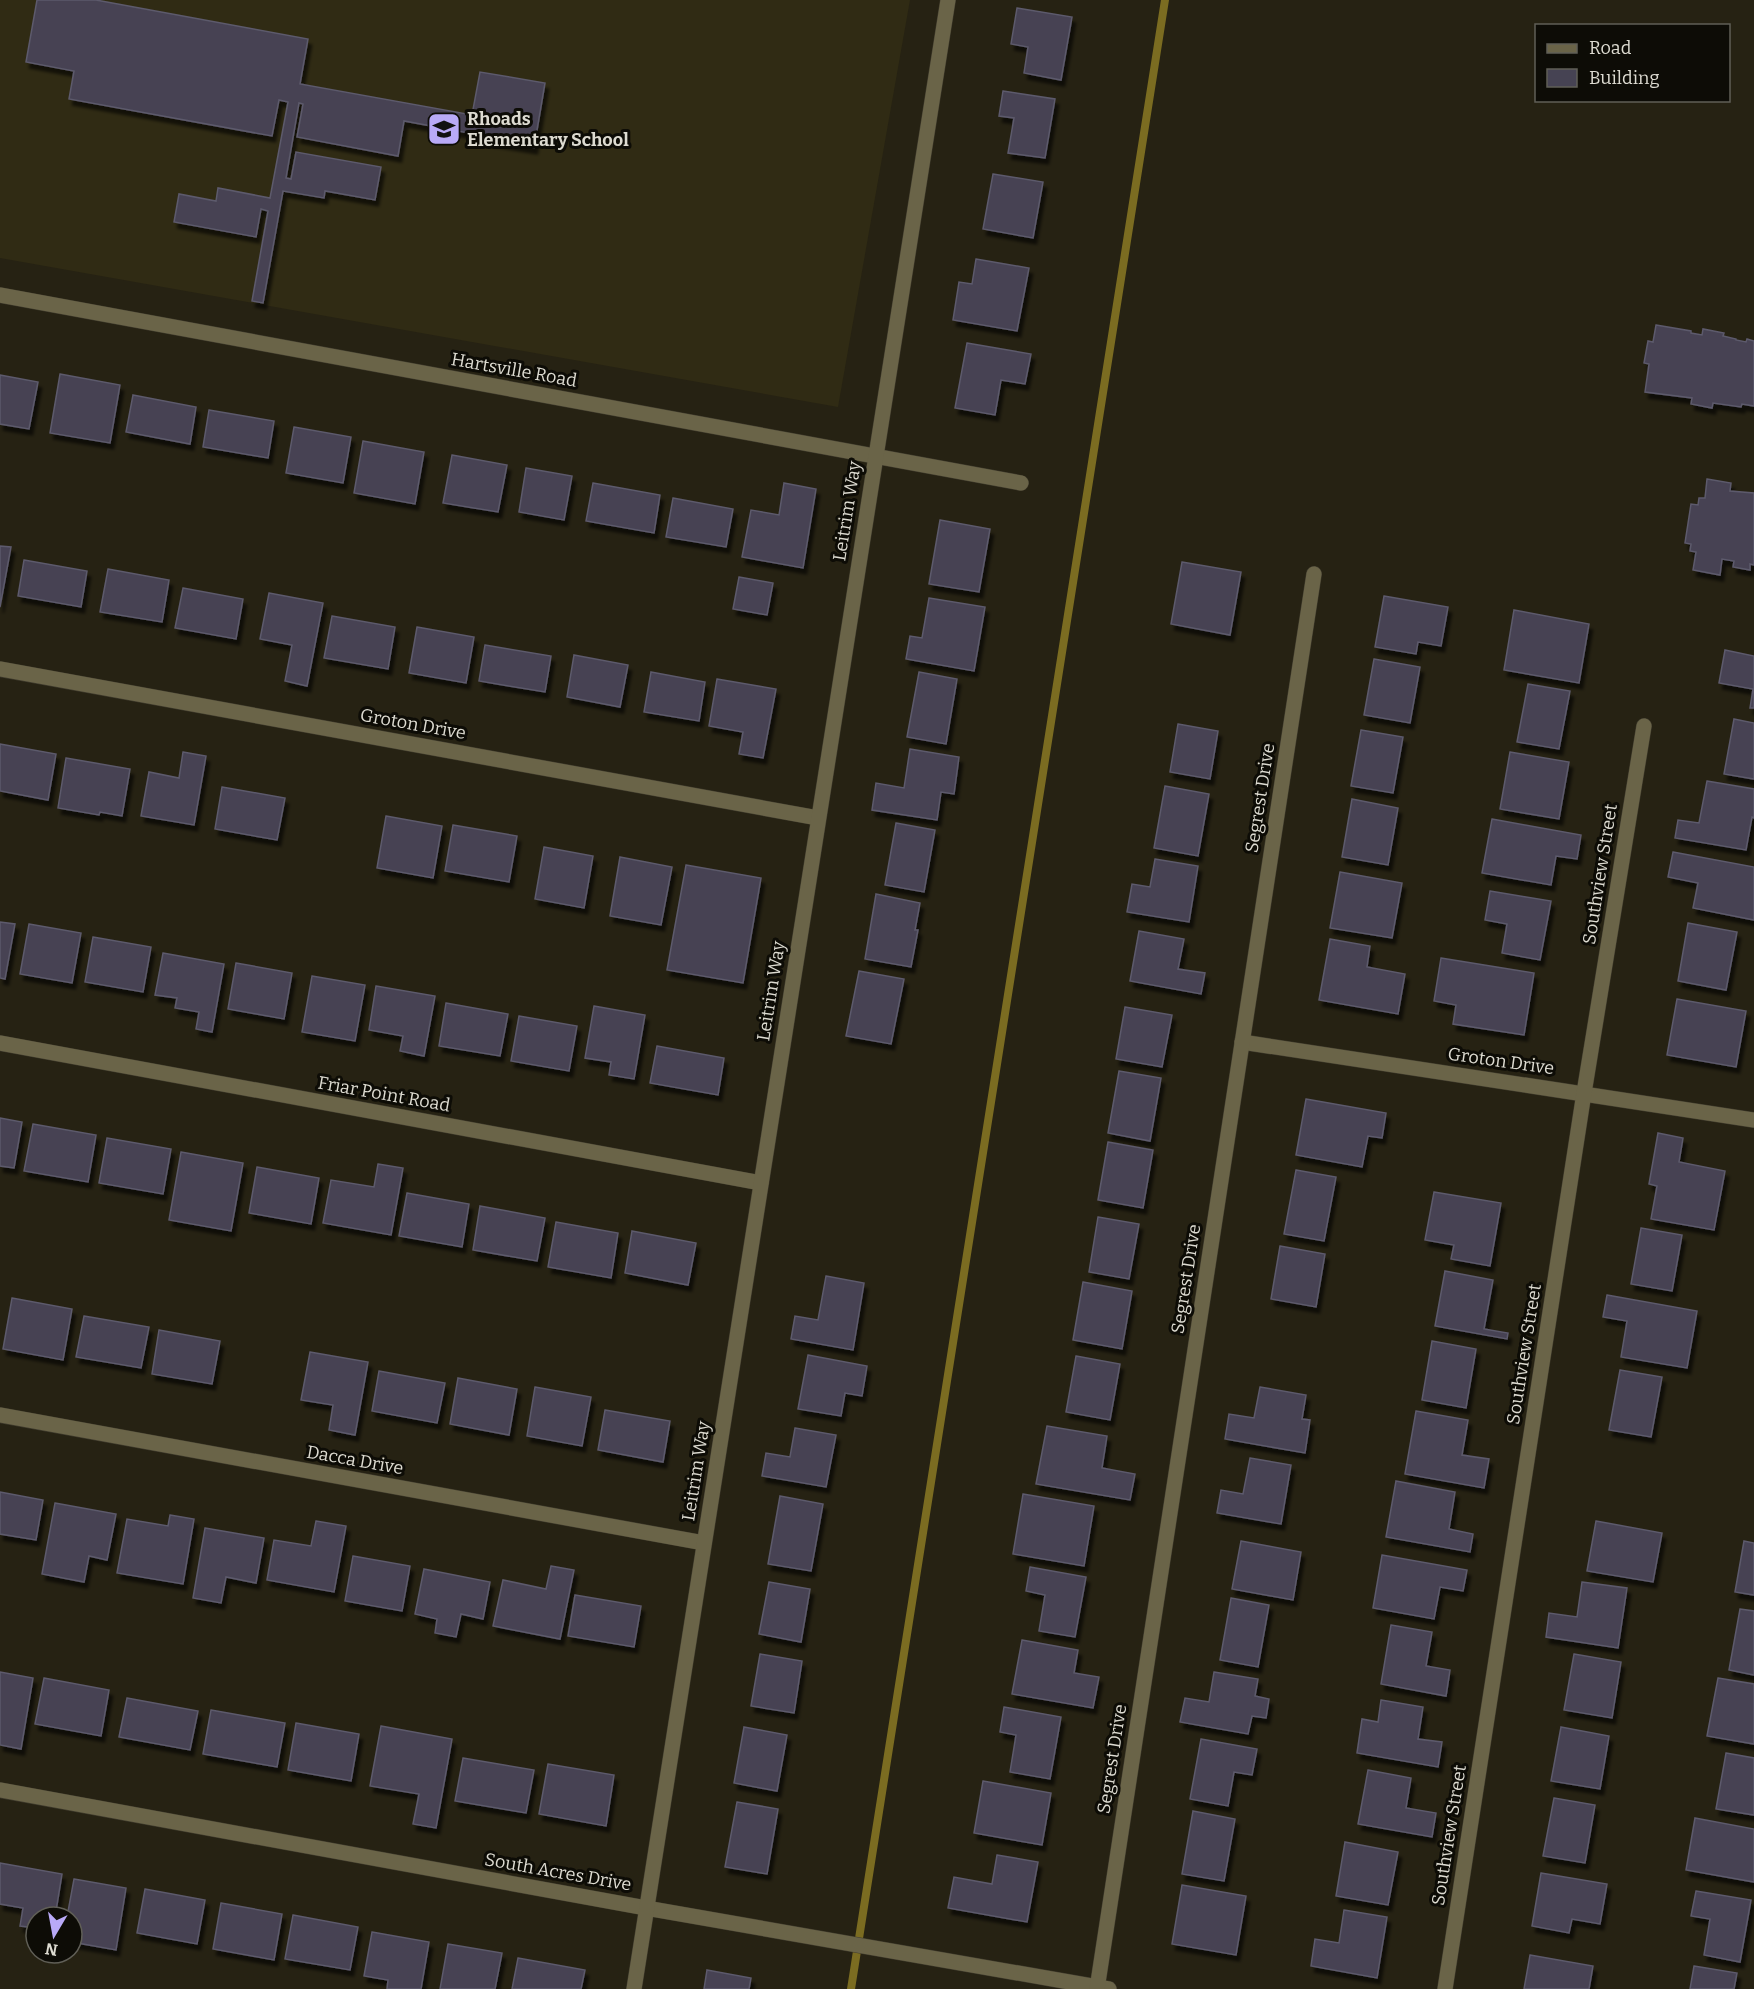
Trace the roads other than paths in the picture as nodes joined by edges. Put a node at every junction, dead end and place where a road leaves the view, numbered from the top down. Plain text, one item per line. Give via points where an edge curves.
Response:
1 (948, 0) edge
2 (0, 295) edge
3 (876, 456) junction
4 (1022, 483) dead end
5 (1314, 574) dead end
6 (0, 669) edge
7 (1644, 726) dead end
8 (818, 818) junction
9 (1242, 1042) junction
10 (0, 1043) edge
11 (1584, 1093) junction
12 (1754, 1120) edge
13 (761, 1183) junction
14 (0, 1415) edge
15 (704, 1543) junction
16 (0, 1790) edge
17 (646, 1908) junction
18 (1101, 1988) edge
19 (634, 1989) edge
20 (1445, 1989) edge

1 - 3 street, Leitrim Way
2 - 3 street, Hartsville Road
3 - 4 street, Hartsville Road
3 - 8 street, Leitrim Way
5 - 9 street, Segrest Drive
6 - 8 street, Groton Drive
7 - 11 street, Southview Street
8 - 13 street, Leitrim Way
9 - 11 street, Groton Drive
9 - 18 street, Segrest Drive
10 - 13 street, Friar Point Road
11 - 12 street, Groton Drive
11 - 20 street, Southview Street
13 - 15 street, Leitrim Way
14 - 15 street, Dacca Drive
15 - 17 street, Leitrim Way
16 - 17 street, South Acres Drive
17 - 18 street, South Acres Drive
17 - 19 street, Leitrim Way

